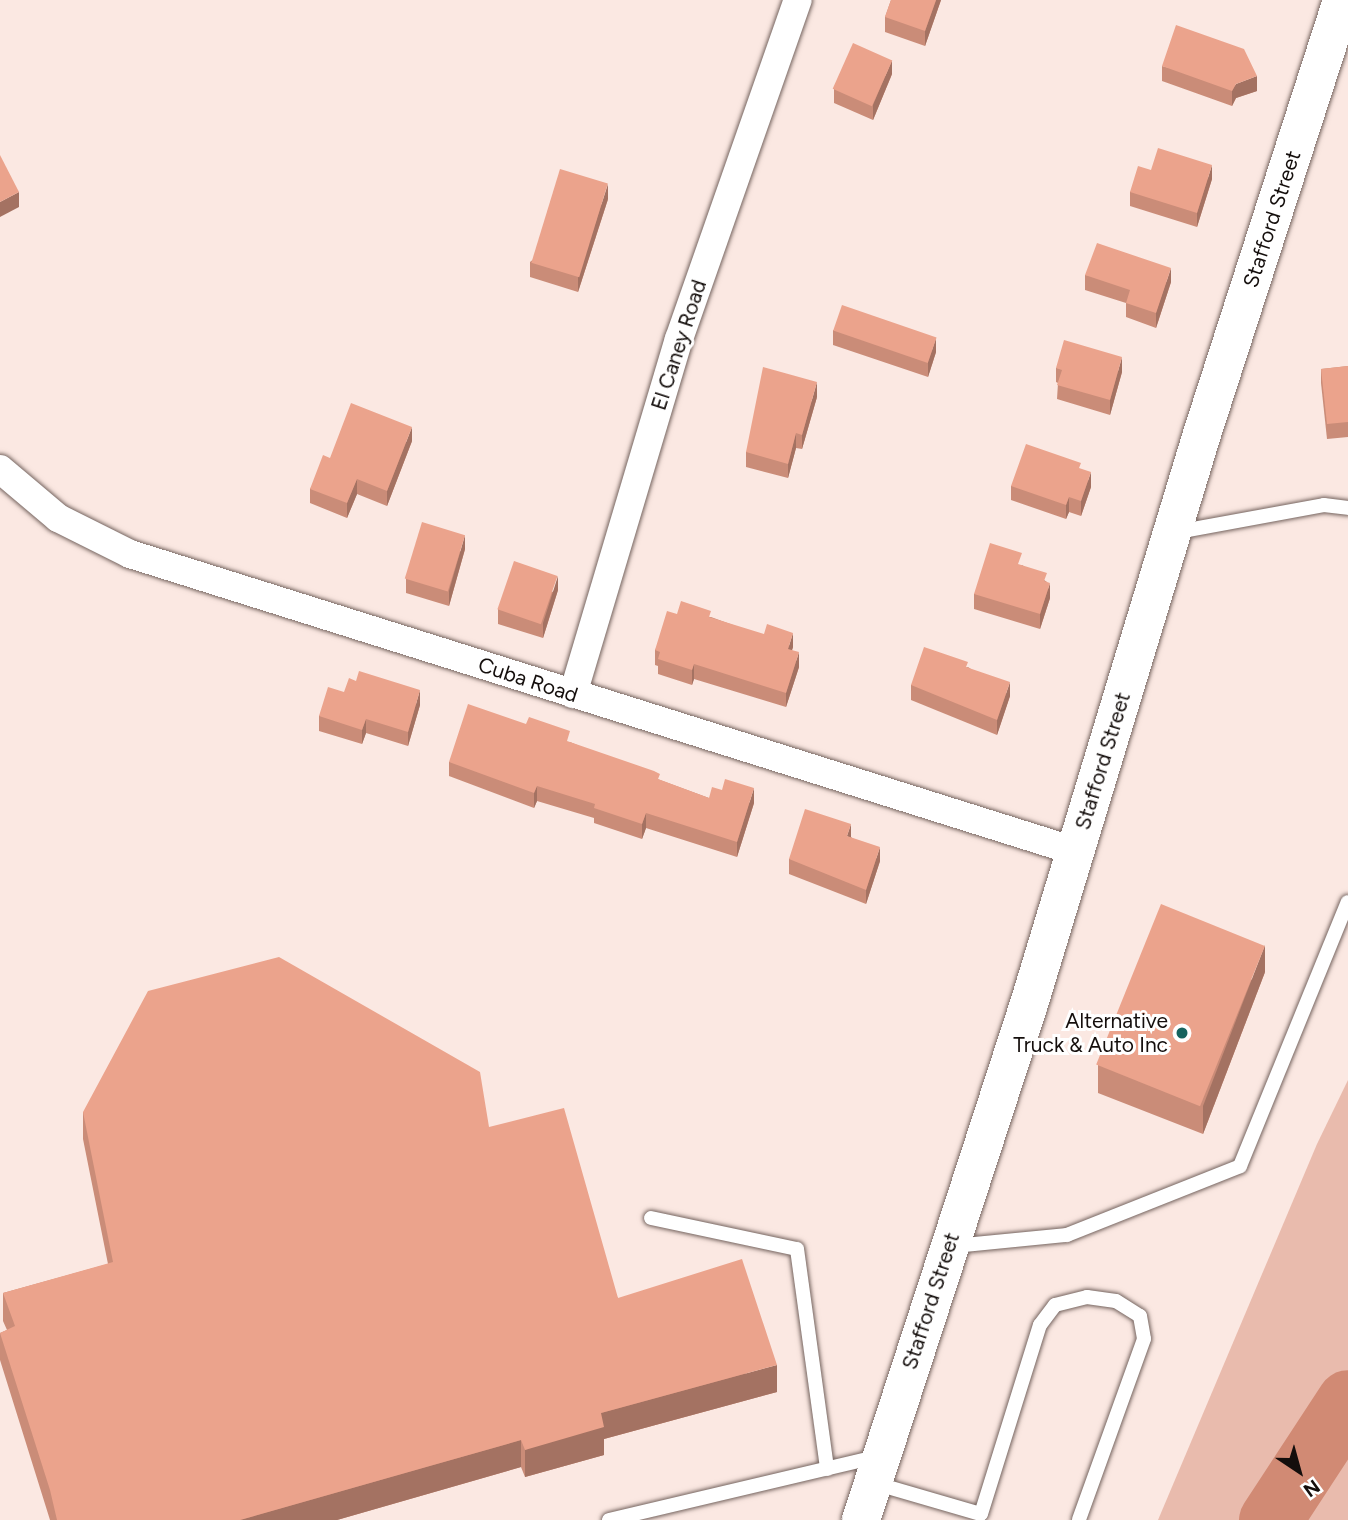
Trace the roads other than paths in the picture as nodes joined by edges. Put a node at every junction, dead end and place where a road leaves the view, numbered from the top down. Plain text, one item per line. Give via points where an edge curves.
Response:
1 (798, 0) edge
2 (1342, 0) edge
3 (0, 469) edge
4 (1348, 508) edge
5 (1173, 532) junction
6 (573, 694) junction
7 (1075, 851) junction
8 (1348, 902) edge
9 (651, 1218) dead end
10 (949, 1246) junction
11 (827, 1469) junction
12 (877, 1469) junction
13 (980, 1517) edge
14 (609, 1520) edge
15 (861, 1520) edge
16 (1079, 1520) edge

1 - 6 street, El Caney Road via 679,339
2 - 5 main road, Stafford Street
3 - 6 street, Cuba Road via 58,519 130,554
4 - 5 lane via 1324,505
5 - 7 main road, Stafford Street
6 - 7 street, Cuba Road
7 - 10 main road, Stafford Street
8 - 10 lane via 1240,1166 1067,1235
9 - 11 lane via 797,1249
10 - 12 main road, Stafford Street
11 - 12 lane
11 - 14 lane
12 - 13 lane
12 - 15 main road, Stafford Street
13 - 16 lane via 1040,1325 1055,1304 1087,1297 1116,1301 1140,1316 1144,1339

